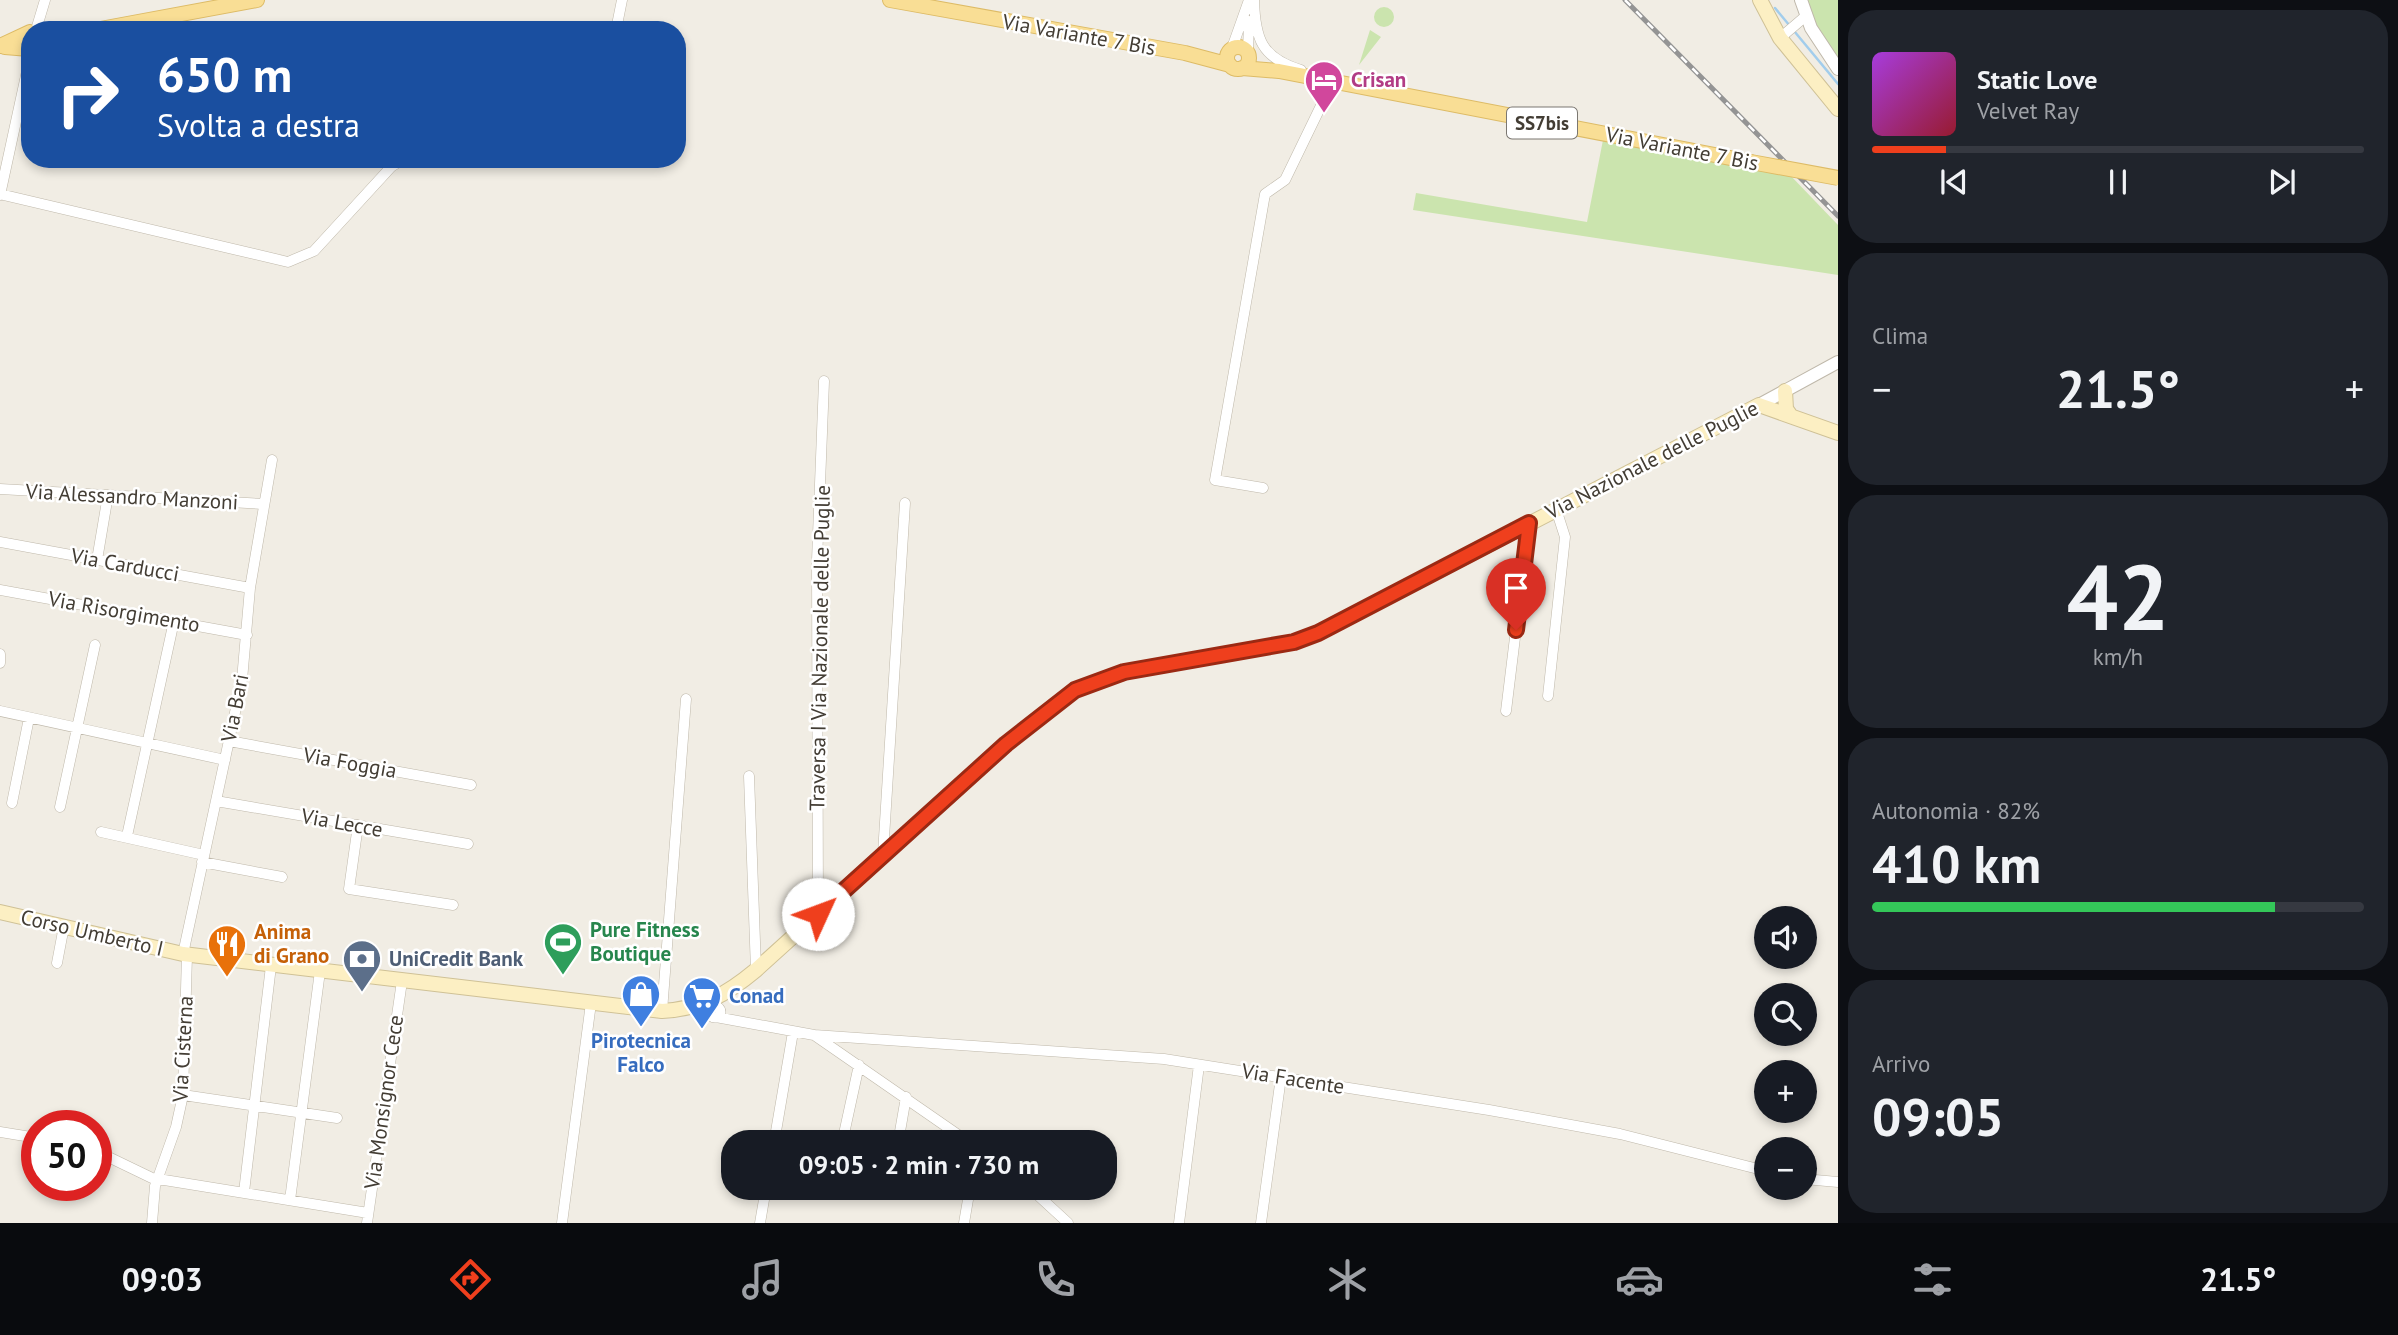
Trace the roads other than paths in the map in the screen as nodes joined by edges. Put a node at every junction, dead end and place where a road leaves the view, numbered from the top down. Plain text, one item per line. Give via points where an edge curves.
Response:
1 (45, 0) edge
2 (257, 0) edge
3 (622, 0) edge
4 (890, 0) edge
5 (1251, 0) edge
6 (1760, 0) edge
7 (1801, 0) edge
8 (1807, 15) junction
9 (39, 21) edge
10 (144, 21) edge
11 (618, 21) edge
12 (1788, 31) junction
13 (21, 36) edge
14 (0, 47) edge
15 (21, 49) edge
16 (1231, 49) junction
17 (1248, 52) junction
18 (1185, 53) junction
19 (1236, 67) junction
20 (1838, 69) edge
21 (1279, 71) junction
22 (1317, 78) junction
23 (1334, 81) junction
24 (21, 98) edge
25 (1838, 108) edge
26 (390, 168) edge
27 (1838, 178) edge
28 (0, 194) edge
29 (1838, 362) edge
30 (824, 381) dead end
31 (1785, 391) junction
32 (1762, 403) junction
33 (1791, 416) junction
34 (1726, 421) junction
35 (1838, 433) edge
36 (272, 460) dead end
37 (1263, 488) dead end
38 (0, 489) edge
39 (108, 495) junction
40 (905, 503) dead end
41 (264, 504) junction
42 (1556, 509) junction
43 (1529, 523) junction
44 (0, 542) edge
45 (97, 559) junction
46 (250, 588) junction
47 (0, 590) edge
48 (174, 621) junction
49 (247, 635) junction
50 (95, 645) dead end
51 (0, 654) edge
52 (0, 663) edge
53 (1548, 696) dead end
54 (686, 699) dead end
55 (1506, 711) dead end
56 (0, 712) edge
57 (29, 718) junction
58 (77, 728) junction
59 (229, 741) junction
60 (147, 743) junction
61 (225, 760) junction
62 (749, 776) dead end
63 (471, 785) dead end
64 (216, 801) junction
65 (12, 803) dead end
66 (60, 807) dead end
67 (358, 825) junction
68 (101, 832) dead end
69 (127, 836) junction
70 (468, 844) dead end
71 (883, 854) junction
72 (203, 858) junction
73 (282, 877) dead end
74 (453, 905) dead end
75 (0, 912) edge
76 (818, 914) junction
77 (64, 926) junction
78 (185, 955) junction
79 (57, 964) dead end
80 (271, 966) junction
81 (756, 970) junction
82 (320, 971) junction
83 (402, 981) junction
84 (725, 994) junction
85 (591, 1003) junction
86 (691, 1008) junction
87 (662, 1011) junction
88 (715, 1014) junction
89 (793, 1032) junction
90 (814, 1035) junction
91 (859, 1065) junction
92 (1199, 1065) junction
93 (1281, 1077) junction
94 (183, 1095) junction
95 (906, 1097) junction
96 (254, 1106) junction
97 (301, 1113) junction
98 (337, 1118) dead end
99 (776, 1130) edge
100 (845, 1130) edge
101 (900, 1130) edge
102 (952, 1130) edge
103 (0, 1132) edge
104 (21, 1135) edge
105 (112, 1158) edge
106 (1754, 1168) edge
107 (157, 1179) junction
108 (1817, 1180) edge
109 (1838, 1182) edge
110 (244, 1192) junction
111 (289, 1200) junction
112 (764, 1200) edge
113 (968, 1200) edge
114 (1043, 1200) edge
115 (367, 1218) edge
116 (152, 1223) edge
117 (562, 1223) edge
118 (760, 1223) edge
119 (964, 1223) edge
120 (1068, 1223) edge
121 (1179, 1223) edge
122 (1261, 1223) edge

1 - 9 street
2 - 10 main road
3 - 11 street
4 - 18 main road, Via Variante 7 Bis / SS7bis
5 - 16 street
5 - 17 street
5 - 22 street via 1263,47 1281,62
6 - 12 main road
7 - 8 street
8 - 12 street
8 - 20 street
12 - 25 main road
13 - 14 main road
14 - 15 main road
16 - 17 main road, SS7bis via 1242,47
16 - 18 main road, Via Variante 7 Bis / SS7bis
16 - 19 main road via 1227,55
17 - 19 main road via 1247,64
17 - 21 main road, Via Variante 7 Bis / SS7bis
18 - 19 main road, Via Variante 7 Bis / SS7bis
19 - 21 main road, Via Variante 7 Bis / SS7bis
21 - 22 main road, Via Variante 7 Bis / SS7bis
22 - 23 main road, Via Variante 7 Bis / SS7bis
23 - 27 main road, Via Variante 7 Bis / SS7bis, bridge
23 - 37 street via 1285,180 1265,194 1215,480
24 - 28 street
26 - 28 street via 314,251 288,262
29 - 31 street, Via Nazionale delle Puglie
30 - 76 street, Traversa I Via Nazionale delle Puglie via 817,561
31 - 32 street, Via Nazionale delle Puglie
31 - 33 main road
32 - 33 main road, Via Nazionale delle Puglie
32 - 34 main road, Via Nazionale delle Puglie
33 - 34 main road
33 - 35 main road, Via Nazionale delle Puglie
34 - 42 main road, Via Nazionale delle Puglie
36 - 41 street, Via Bari
38 - 39 street, Via Alessandro Manzoni
39 - 41 street, Via Alessandro Manzoni
39 - 45 street
40 - 71 street
41 - 46 street, Via Bari
42 - 43 main road, Via Nazionale delle Puglie
42 - 53 street via 1565,537
43 - 55 street
43 - 71 main road, Via Nazionale delle Puglie via 1294,642 1124,672 1075,690 1006,744
44 - 45 street, Via Carducci
45 - 46 street, Via Carducci
46 - 49 street, Via Bari
47 - 48 street, Via Risorgimento
48 - 49 street, Via Risorgimento
48 - 60 street
49 - 59 street, Via Bari
50 - 58 street
51 - 52 street
54 - 87 street
56 - 57 street
57 - 58 street
57 - 65 street
58 - 60 street
58 - 66 street
59 - 61 street, Via Bari
59 - 63 street, Via Foggia
60 - 61 street
60 - 69 street
61 - 64 street, Via Bari
62 - 81 street
64 - 67 street, Via Lecce
64 - 72 street, Via Bari
67 - 70 street, Via Lecce
67 - 74 street via 349,889
68 - 69 street
69 - 72 street
71 - 76 main road, Via Nazionale delle Puglie
72 - 73 street
72 - 78 street, Via Bari
75 - 77 main road, Corso Umberto I
76 - 81 main road, Via Nazionale delle Puglie
77 - 78 main road, Corso Umberto I
77 - 79 street
78 - 80 main road, Via Nazionale delle Puglie
78 - 94 street, Via Cisterna
80 - 82 main road, Via Nazionale delle Puglie
80 - 96 street
81 - 84 main road, Via Nazionale delle Puglie
82 - 83 main road, Via Nazionale delle Puglie
82 - 97 street
83 - 85 main road, Via Nazionale delle Puglie
83 - 115 street, Via Monsignor Cece
84 - 86 main road, Via Nazionale delle Puglie
84 - 88 street
85 - 87 main road, Via Nazionale delle Puglie
85 - 117 street
86 - 87 main road, Via Nazionale delle Puglie
86 - 88 street, Via Facente
88 - 89 street, Via Facente
89 - 90 street, Via Facente
89 - 99 street
90 - 91 street
90 - 92 street, Via Facente
91 - 95 street
91 - 100 street
92 - 93 street, Via Facente
92 - 121 street
93 - 106 street, Via Facente via 1620,1134
93 - 122 street
94 - 96 street
94 - 107 street, Via Cisterna
95 - 101 street
95 - 102 street
96 - 97 street
96 - 110 street
97 - 98 street
97 - 111 street
103 - 104 street
105 - 107 street
107 - 110 street
107 - 116 street, Via Cisterna
108 - 109 street
110 - 111 street
111 - 115 street
112 - 118 street
113 - 119 street
114 - 120 street

